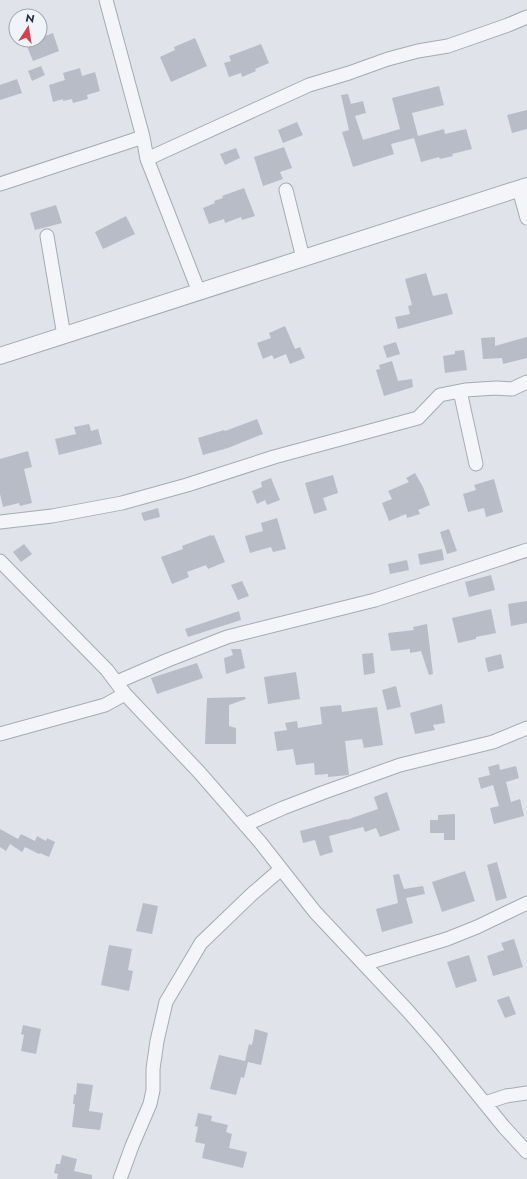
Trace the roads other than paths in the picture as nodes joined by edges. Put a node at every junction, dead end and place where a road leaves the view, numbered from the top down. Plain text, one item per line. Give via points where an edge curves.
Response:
1 (106, 0) edge
2 (527, 17) edge
3 (143, 137) junction
4 (147, 159) junction
5 (0, 184) edge
6 (523, 188) edge
7 (286, 190) dead end
8 (527, 218) edge
9 (47, 236) dead end
10 (303, 258) junction
11 (199, 292) junction
12 (64, 336) junction
13 (0, 356) edge
14 (527, 382) edge
15 (460, 391) junction
16 (476, 464) dead end
17 (0, 522) edge
18 (527, 550) edge
19 (0, 561) edge
20 (117, 682) junction
21 (125, 694) junction
22 (527, 728) edge
23 (0, 734) edge
24 (245, 825) junction
25 (281, 869) junction
26 (527, 903) edge
27 (364, 964) junction
28 (527, 1093) edge
29 (485, 1103) junction
30 (527, 1152) edge
31 (120, 1179) edge

1 - 3 street
2 - 4 street via 448,46 388,58 309,85
3 - 4 street
3 - 5 street
4 - 11 street
6 - 8 street
6 - 10 street
7 - 10 street
9 - 12 street
10 - 11 street
11 - 12 street
12 - 13 street
14 - 15 street via 512,390 496,388
15 - 16 street
15 - 17 street via 440,395 418,418 274,457 122,504
18 - 20 street via 375,600 226,637
19 - 20 street
20 - 21 street
21 - 23 street via 105,706
21 - 24 street
22 - 24 street via 493,742 400,765 283,808
24 - 25 street
25 - 27 street via 315,912
25 - 31 street via 201,943 166,1002 157,1041 150,1104
26 - 27 street via 447,939
27 - 29 street via 432,1038
28 - 29 street
29 - 30 street

